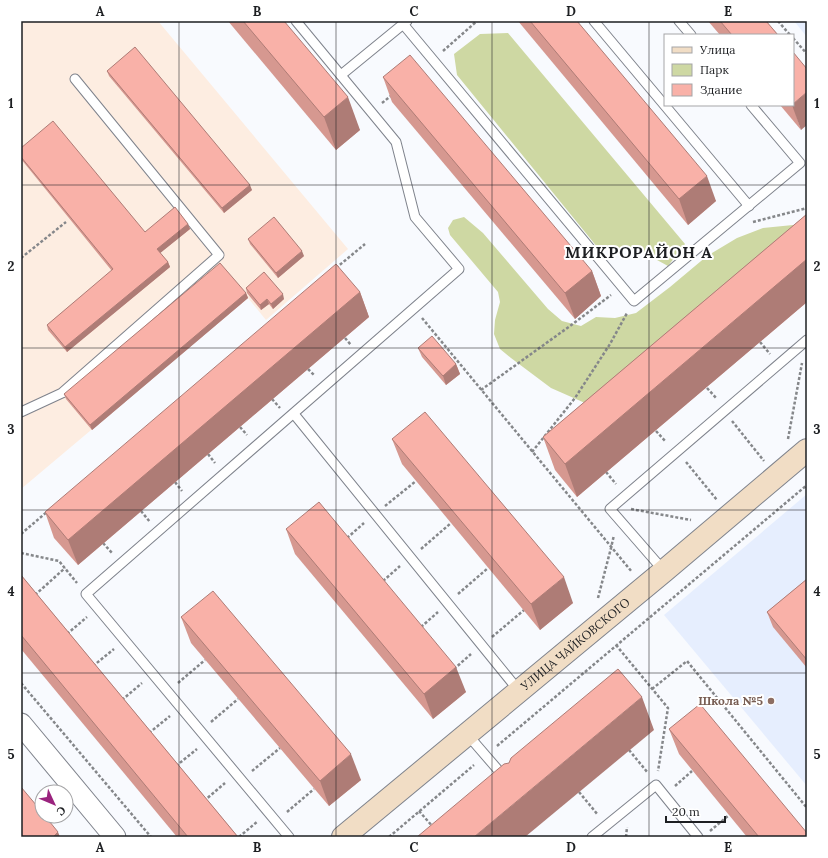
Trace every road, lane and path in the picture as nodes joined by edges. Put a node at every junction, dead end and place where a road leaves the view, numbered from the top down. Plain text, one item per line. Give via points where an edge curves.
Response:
1 (296, 21) edge
2 (594, 21) edge
3 (679, 21) edge
4 (778, 21) edge
5 (405, 22) edge
6 (690, 34) edge
7 (789, 34) edge
8 (794, 39) edge
9 (807, 54) edge
10 (341, 75) junction
11 (75, 79) dead end
12 (664, 105) edge
13 (665, 106) edge
14 (751, 106) edge
15 (804, 164) edge
16 (749, 206) junction
17 (807, 208) edge
18 (66, 222) dead end
19 (720, 230) junction
20 (365, 244) dead end
21 (22, 257) edge
22 (334, 268) edge
23 (622, 286) junction
24 (634, 301) junction
25 (414, 309) junction
26 (807, 340) edge
27 (481, 390) junction
28 (724, 411) junction
29 (21, 412) edge
30 (294, 414) junction
31 (797, 448) edge
32 (677, 451) junction
33 (532, 452) junction
34 (766, 463) dead end
35 (807, 485) edge
36 (719, 502) dead end
37 (614, 506) junction
38 (51, 509) edge
39 (617, 517) junction
40 (696, 521) dead end
41 (21, 534) edge
42 (612, 548) junction
43 (21, 553) edge
44 (65, 568) junction
45 (664, 571) junction
46 (633, 574) dead end
47 (86, 594) junction
48 (598, 598) dead end
49 (30, 599) edge
50 (98, 608) junction
51 (62, 639) edge
52 (124, 639) junction
53 (616, 645) junction
54 (205, 660) edge
55 (89, 670) edge
56 (153, 674) junction
57 (21, 683) edge
58 (652, 689) junction
59 (519, 691) junction
60 (168, 692) junction
61 (238, 699) edge
62 (117, 704) edge
63 (180, 707) junction
64 (21, 724) edge
65 (201, 731) junction
66 (467, 734) junction
67 (144, 738) edge
68 (208, 740) junction
69 (280, 748) edge
70 (629, 750) dead end
71 (486, 755) junction
72 (171, 770) edge
73 (692, 771) edge
74 (239, 776) junction
75 (656, 784) junction
76 (512, 785) edge
77 (314, 789) edge
78 (579, 792) dead end
79 (664, 795) junction
80 (199, 805) edge
81 (807, 808) edge
82 (419, 811) junction
83 (268, 812) junction
84 (729, 815) edge
85 (276, 822) junction
86 (607, 825) junction
87 (438, 832) edge
88 (708, 833) dead end
89 (115, 837) edge
90 (151, 837) edge
91 (239, 837) edge
92 (289, 837) edge
93 (343, 837) edge
94 (389, 837) edge
95 (592, 837) edge
96 (698, 837) edge

1 - 10 lane
2 - 12 lane
3 - 6 lane
4 - 7 path
5 - 10 lane
5 - 23 lane
8 - 9 path
10 - 25 lane via 396,142 415,217 459,269
11 - 29 lane via 219,255 62,393
13 - 16 lane
14 - 15 lane
15 - 16 lane
16 - 19 lane
17 - 19 path
18 - 21 path
19 - 24 lane
20 - 22 path
23 - 24 lane
23 - 27 path
24 - 33 path via 575,398
25 - 27 path
25 - 30 lane
26 - 28 lane
26 - 31 path
27 - 33 path
28 - 32 lane
28 - 34 path
30 - 47 lane
30 - 59 lane
31 - 45 main road, УЛИЦА ЧАЙКОВСКОГО
32 - 36 path
32 - 37 lane
33 - 42 path
35 - 53 path
37 - 39 lane via 610,509
37 - 40 path
38 - 41 path
39 - 42 path
39 - 45 lane
42 - 46 path
42 - 48 path
43 - 44 path via 59,561
44 - 47 path
44 - 49 path
45 - 59 main road, УЛИЦА ЧАЙКОВСКОГО
47 - 50 lane
50 - 51 path
50 - 52 lane
52 - 55 path
52 - 56 lane
53 - 58 path
53 - 71 path
54 - 60 path
56 - 60 lane
56 - 62 path
57 - 90 path
58 - 75 path via 668,708
58 - 81 path via 687,661
59 - 66 main road, УЛИЦА ЧАЙКОВСКОГО
60 - 63 lane
61 - 65 path
63 - 65 lane
63 - 67 path
64 - 89 street
65 - 68 lane
66 - 71 lane
66 - 93 main road, УЛИЦА ЧАЙКОВСКОГО
68 - 72 path
68 - 74 lane
69 - 74 path
70 - 75 path
71 - 76 lane
71 - 82 path
73 - 79 path
74 - 80 path
74 - 83 lane
75 - 79 lane
75 - 86 lane
77 - 85 path
78 - 86 path
79 - 96 lane
82 - 87 path
82 - 94 path
83 - 85 lane
83 - 91 path
84 - 88 path
85 - 92 lane
86 - 95 lane

